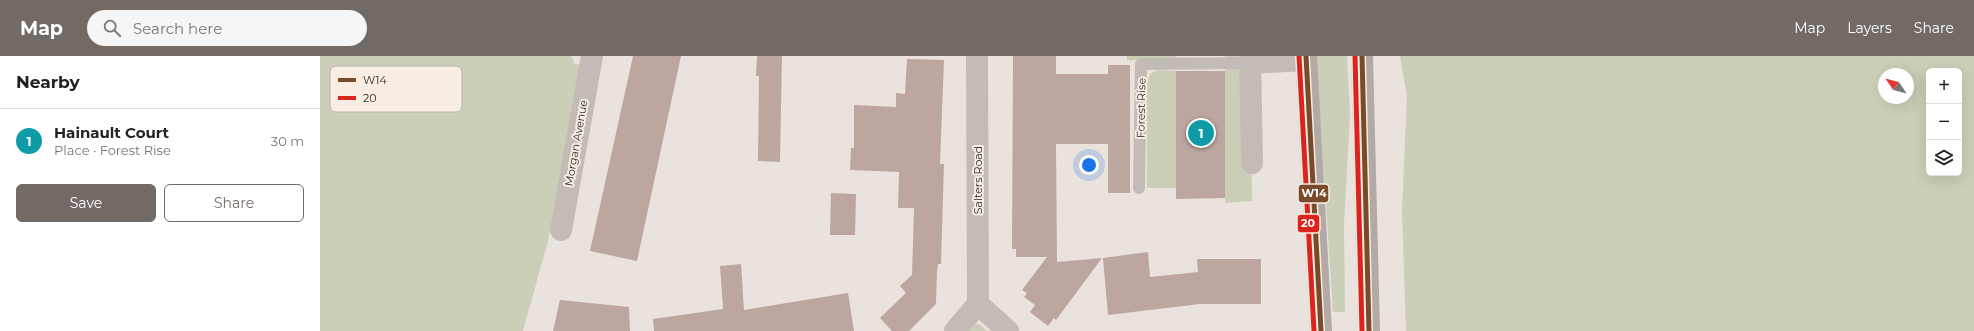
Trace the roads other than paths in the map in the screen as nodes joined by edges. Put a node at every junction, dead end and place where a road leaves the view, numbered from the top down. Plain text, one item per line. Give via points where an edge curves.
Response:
1 (592, 56) edge
2 (977, 56) edge
3 (1362, 56) edge
4 (1306, 58) edge
5 (1250, 59) edge
6 (1252, 163) dead end
7 (1139, 188) dead end
8 (560, 230) dead end
9 (978, 304) junction
10 (955, 331) edge
11 (1008, 331) edge
12 (1321, 331) edge
13 (1369, 331) edge

1 - 8 street, Morgan Avenue
2 - 9 street, Salters Road
3 - 13 main road
4 - 5 street, Forest Rise
4 - 12 main road
5 - 6 street
5 - 7 lane, Forest Rise via 1141,64
9 - 10 street
9 - 11 street

